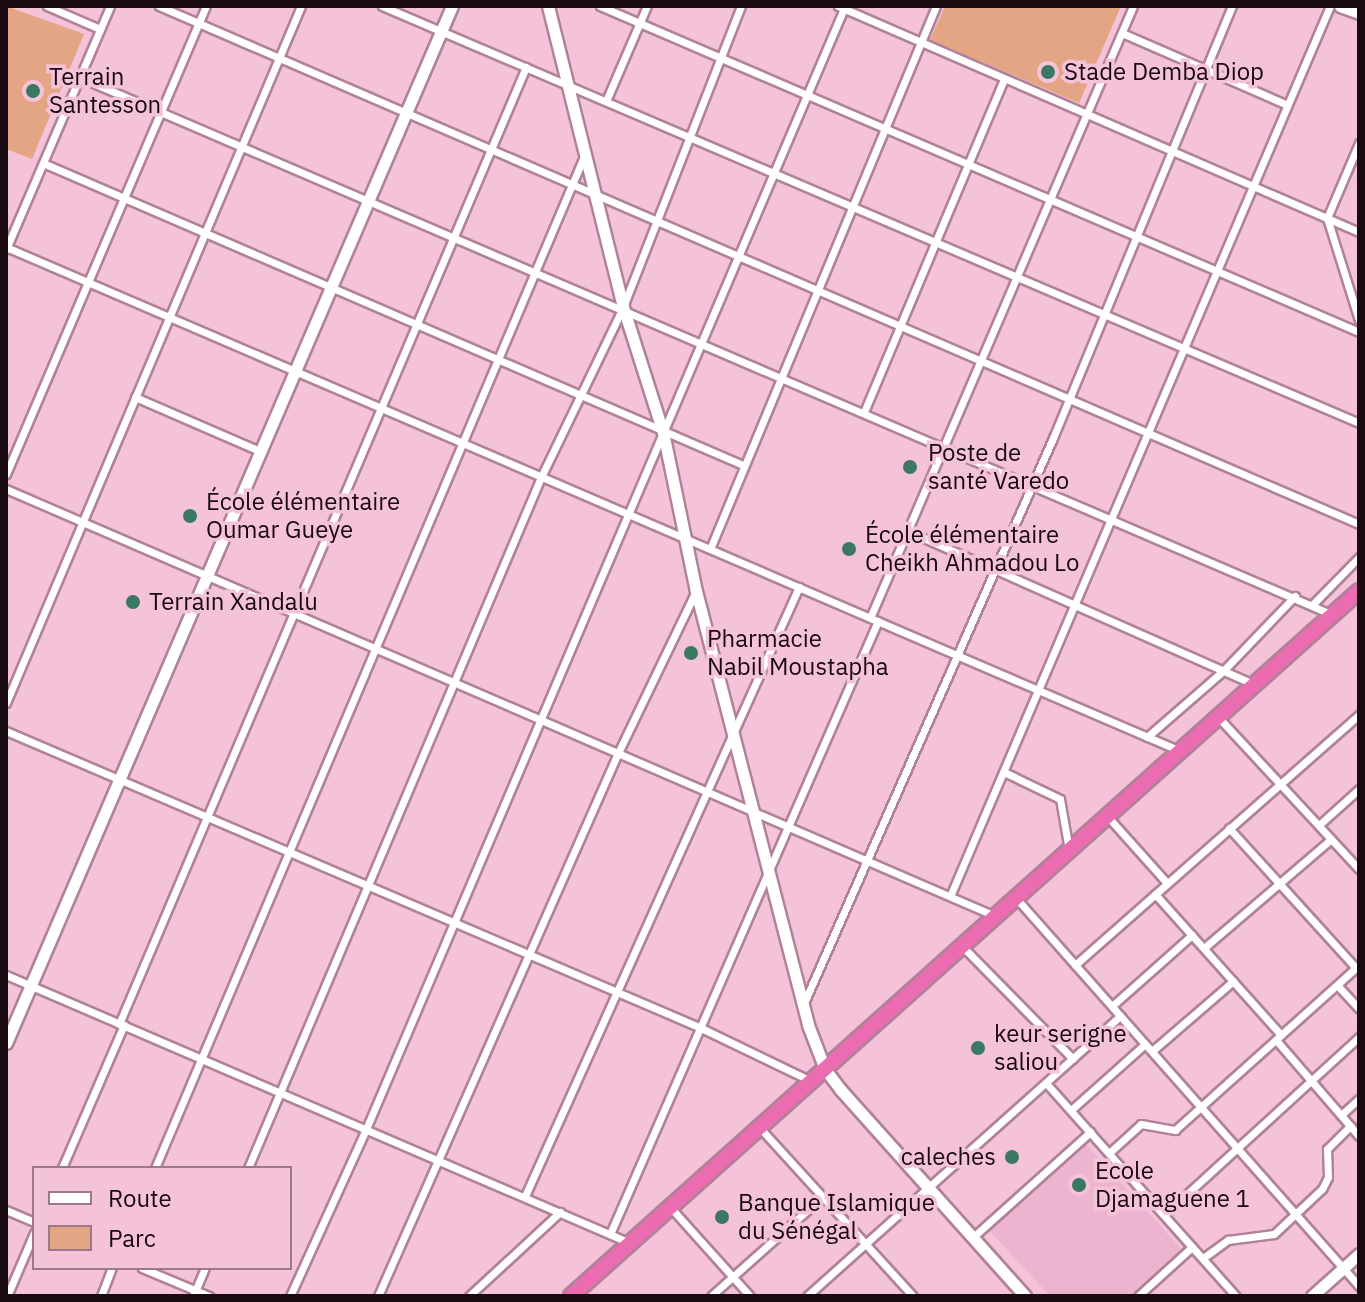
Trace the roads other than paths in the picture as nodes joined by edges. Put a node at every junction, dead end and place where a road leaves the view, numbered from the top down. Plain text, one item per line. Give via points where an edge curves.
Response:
1 (47, 6) edge
2 (110, 6) edge
3 (159, 6) edge
4 (206, 6) edge
5 (301, 6) edge
6 (382, 6) edge
7 (452, 6) edge
8 (548, 6) edge
9 (600, 6) edge
10 (647, 6) edge
11 (741, 6) edge
12 (936, 6) edge
13 (1133, 6) edge
14 (1232, 6) edge
15 (1330, 6) edge
16 (1340, 6) edge
17 (842, 7) edge
18 (1359, 13) edge
19 (198, 23) junction
20 (640, 23) junction
21 (100, 29) junction
22 (441, 31) junction
23 (1122, 33) junction
24 (921, 42) junction
25 (719, 57) junction
26 (278, 58) junction
27 (526, 67) junction
28 (1205, 70) junction
29 (79, 77) junction
30 (1003, 81) junction
31 (569, 85) junction
32 (807, 94) junction
33 (606, 101) junction
34 (1285, 104) junction
35 (407, 111) junction
36 (160, 112) junction
37 (1086, 117) junction
38 (884, 128) junction
39 (686, 135) junction
40 (1359, 143) edge
41 (241, 147) junction
42 (491, 149) junction
43 (586, 151) junction
44 (1169, 153) junction
45 (43, 163) junction
46 (969, 164) junction
47 (774, 172) junction
48 (571, 182) junction
49 (1252, 188) junction
50 (596, 194) junction
51 (123, 198) junction
52 (1050, 199) junction
53 (368, 202) junction
54 (851, 205) junction
55 (1327, 218) junction
56 (653, 220) junction
57 (1359, 232) edge
58 (205, 233) junction
59 (1136, 236) junction
60 (453, 239) junction
61 (936, 243) junction
62 (6, 247) edge
63 (739, 255) junction
64 (1217, 270) junction
65 (534, 271) junction
66 (1017, 276) junction
67 (88, 282) junction
68 (331, 288) junction
69 (820, 288) junction
70 (623, 307) junction
71 (1103, 313) junction
72 (169, 317) junction
73 (1359, 320) edge
74 (416, 324) junction
75 (901, 325) junction
76 (1359, 332) edge
77 (702, 343) junction
78 (1183, 349) junction
79 (497, 359) junction
80 (982, 359) junction
81 (295, 371) junction
82 (783, 377) junction
83 (581, 393) junction
84 (1071, 395) junction
85 (135, 397) junction
86 (381, 408) junction
87 (864, 412) junction
88 (1359, 423) edge
89 (1150, 431) junction
90 (663, 432) junction
91 (461, 442) junction
92 (943, 447) junction
93 (260, 451) junction
94 (743, 465) junction
95 (6, 474) edge
96 (541, 477) junction
97 (1032, 484) junction
98 (6, 489) edge
99 (628, 514) junction
100 (1113, 518) junction
101 (83, 522) junction
102 (1359, 524) edge
103 (908, 531) junction
104 (683, 537) junction
105 (710, 549) junction
106 (1359, 557) edge
107 (995, 570) junction
108 (207, 576) junction
109 (799, 587) junction
110 (696, 591) junction
111 (1359, 591) edge
112 (1295, 596) junction
113 (1075, 604) junction
114 (1313, 604) junction
115 (293, 613) junction
116 (1333, 615) junction
117 (874, 620) junction
118 (374, 648) junction
119 (956, 656) junction
120 (1223, 671) junction
121 (454, 682) junction
122 (1255, 685) junction
123 (1039, 690) junction
124 (6, 703) edge
125 (1359, 715) edge
126 (1219, 718) junction
127 (541, 720) junction
128 (6, 731) edge
129 (733, 737) junction
130 (1147, 737) junction
131 (1181, 752) junction
132 (618, 753) junction
133 (1004, 772) junction
134 (119, 780) junction
135 (1279, 783) junction
136 (1359, 789) edge
137 (706, 790) junction
138 (751, 810) junction
139 (207, 817) junction
140 (1108, 817) junction
141 (790, 825) junction
142 (1319, 825) junction
143 (1229, 828) junction
144 (1331, 839) junction
145 (1069, 850) junction
146 (288, 852) junction
147 (872, 859) junction
148 (1359, 869) edge
149 (767, 879) junction
150 (1167, 883) junction
151 (1280, 884) junction
152 (368, 885) junction
153 (951, 894) junction
154 (1155, 894) junction
155 (1016, 898) junction
156 (995, 916) junction
157 (454, 922) junction
158 (1192, 935) junction
159 (962, 946) junction
160 (1204, 948) junction
161 (532, 955) junction
162 (1075, 965) junction
163 (1357, 966) edge
164 (6, 975) edge
165 (1233, 981) junction
166 (1337, 985) junction
167 (31, 986) junction
168 (614, 990) junction
169 (802, 1006) junction
170 (1112, 1006) junction
171 (1359, 1009) edge
172 (1120, 1016) junction
173 (121, 1024) junction
174 (699, 1027) junction
175 (1278, 1037) junction
176 (1359, 1037) edge
177 (6, 1043) edge
178 (1145, 1044) junction
179 (1152, 1051) junction
180 (201, 1058) junction
181 (1073, 1059) junction
182 (825, 1069) junction
183 (1311, 1081) junction
184 (812, 1082) junction
185 (1046, 1083) junction
186 (280, 1092) junction
187 (1359, 1099) edge
188 (1201, 1107) junction
189 (1071, 1110) junction
190 (1341, 1115) junction
191 (1350, 1126) junction
192 (760, 1128) junction
193 (366, 1129) junction
194 (1090, 1132) junction
195 (1359, 1136) edge
196 (1238, 1148) junction
197 (1109, 1153) junction
198 (439, 1160) junction
199 (63, 1166) edge
200 (156, 1166) edge
201 (249, 1166) edge
202 (929, 1189) junction
203 (525, 1196) junction
204 (822, 1197) junction
205 (671, 1208) junction
206 (6, 1210) edge
207 (560, 1212) junction
208 (1294, 1214) junction
209 (1164, 1215) junction
210 (32, 1221) edge
211 (610, 1234) junction
212 (32, 1238) edge
213 (972, 1238) junction
214 (630, 1243) junction
215 (865, 1244) junction
216 (1192, 1247) junction
217 (1359, 1254) edge
218 (1203, 1258) junction
219 (1344, 1268) junction
220 (111, 1270) edge
221 (146, 1270) edge
222 (204, 1270) edge
223 (733, 1277) junction
224 (1359, 1286) edge
225 (194, 1293) edge
226 (812, 1294) edge
227 (7, 1296) edge
228 (101, 1296) edge
229 (209, 1296) edge
230 (290, 1296) edge
231 (378, 1296) edge
232 (469, 1296) edge
233 (571, 1296) edge
234 (711, 1296) edge
235 (750, 1296) edge
236 (913, 1296) edge
237 (1025, 1296) edge
238 (1138, 1296) edge
239 (1236, 1296) edge
240 (1312, 1296) edge

1 - 21 street
2 - 21 street
3 - 19 street
4 - 19 street
5 - 26 street
6 - 22 street
7 - 22 main road
8 - 31 main road
9 - 20 street
10 - 20 street
11 - 25 street
12 - 24 street
13 - 23 street
14 - 28 street
15 - 34 street
16 - 18 main road
17 - 24 street
17 - 32 street
19 - 26 street
19 - 36 street
20 - 25 street
20 - 33 street
21 - 29 street
22 - 27 street
22 - 35 main road
23 - 28 street
23 - 37 street
24 - 30 street
24 - 38 street
25 - 32 street
25 - 39 street
26 - 35 street
26 - 41 street
27 - 31 street
27 - 42 street
28 - 34 street
28 - 44 street
29 - 36 street
29 - 45 street
30 - 37 street
30 - 46 street
31 - 33 street
31 - 43 main road
32 - 38 street
32 - 47 street
33 - 39 street
34 - 49 street
35 - 42 street
35 - 53 main road
36 - 41 street
36 - 51 street
37 - 44 street
37 - 52 street
38 - 46 street
38 - 54 street
39 - 47 street
39 - 56 street
40 - 55 street
41 - 53 street
41 - 58 street
42 - 48 street
42 - 60 street
43 - 48 street
43 - 50 main road
44 - 49 street
44 - 59 street
45 - 51 street
45 - 62 street
46 - 52 street
46 - 61 street
47 - 54 street
47 - 63 street
48 - 50 street
48 - 65 street
49 - 55 street
49 - 64 street
50 - 56 street
50 - 70 main road
51 - 58 street
51 - 67 street
52 - 59 street
52 - 66 street
53 - 60 street
53 - 68 main road
54 - 61 street
54 - 69 street
55 - 57 street
55 - 73 street
56 - 63 street
56 - 70 street
58 - 68 street
58 - 72 street
59 - 64 street
59 - 71 street
60 - 65 street
60 - 74 street
61 - 66 street
61 - 75 street
62 - 67 street
63 - 69 street
63 - 77 street
64 - 76 street
64 - 78 street
65 - 70 street
65 - 79 street
66 - 71 street
66 - 80 street
67 - 72 street
67 - 95 street
68 - 74 street
68 - 81 main road
69 - 75 street
69 - 82 street
70 - 77 street
70 - 83 street
70 - 90 main road
71 - 78 street
71 - 84 street
72 - 81 street
72 - 85 street
74 - 79 street
74 - 86 street
75 - 80 street
75 - 87 street
77 - 82 street
77 - 90 street
78 - 88 street
78 - 89 street
79 - 83 street
79 - 91 street
80 - 84 street
80 - 92 street
81 - 86 street
81 - 93 main road
82 - 87 street
82 - 94 street
83 - 90 street
83 - 96 street
84 - 89 street
84 - 97 street
85 - 93 street
85 - 101 street
86 - 91 street
86 - 115 street
87 - 92 street
89 - 100 street
89 - 102 street
90 - 94 street
90 - 99 street
90 - 104 main road
91 - 96 street
91 - 118 street
92 - 97 street
92 - 103 street
93 - 108 main road
94 - 105 street
96 - 99 street
96 - 121 street
97 - 100 street
97 - 107 street
98 - 101 street
99 - 104 street
99 - 127 street
100 - 112 street
100 - 113 street
101 - 108 street
101 - 124 street
103 - 107 street
103 - 117 street
104 - 105 street
104 - 110 main road
105 - 109 street
106 - 114 street
107 - 113 street
107 - 119 street
108 - 115 street
108 - 134 main road
109 - 117 street
109 - 129 street
110 - 129 main road
110 - 132 street
111 - 116 highway
112 - 114 street
112 - 120 street
113 - 120 street
113 - 123 street
114 - 116 street
115 - 118 street
115 - 139 street
116 - 122 highway
117 - 119 street
117 - 141 street
118 - 121 street
118 - 146 street
119 - 123 street
119 - 147 street
120 - 122 street
120 - 130 street
121 - 127 street
121 - 152 street
122 - 126 highway
123 - 130 street
123 - 133 street
125 - 135 street
126 - 131 highway
126 - 135 street
127 - 132 street
127 - 157 street
128 - 134 street
129 - 137 street
129 - 138 main road
130 - 131 street
131 - 140 highway
132 - 137 street
132 - 161 street
133 - 145 street via 1060,799
133 - 153 street
134 - 139 street
134 - 167 main road
135 - 142 street
135 - 143 street
136 - 142 street
137 - 138 street
137 - 168 street
138 - 141 street
138 - 149 main road
139 - 146 street
139 - 173 street
140 - 145 highway
140 - 150 street
141 - 147 street
141 - 149 street
142 - 144 street
143 - 150 street
143 - 151 street
144 - 148 street
144 - 151 street
145 - 155 highway
146 - 152 street
146 - 180 street
147 - 153 street
147 - 169 street
149 - 169 main road
149 - 174 street
150 - 154 street
151 - 160 street
151 - 163 street
152 - 157 street
152 - 186 street
153 - 156 street
154 - 158 street
154 - 162 street
155 - 156 highway
155 - 162 street
156 - 159 highway
157 - 161 street
157 - 193 street
158 - 160 street
158 - 170 street
159 - 181 street
159 - 182 highway
160 - 165 street
161 - 168 street
161 - 198 street
162 - 170 street
163 - 166 street
164 - 167 street
165 - 175 street
165 - 179 street
166 - 171 street
166 - 175 street
167 - 173 street
167 - 177 main road
168 - 174 street
168 - 203 street
169 - 182 main road
170 - 172 street
172 - 178 street
172 - 181 street
173 - 180 street
173 - 199 street
174 - 184 street
174 - 211 street
175 - 183 street
175 - 188 street
176 - 183 street
178 - 179 street
178 - 189 street
179 - 188 street
180 - 186 street
180 - 200 street
181 - 185 street
182 - 184 highway
182 - 202 main road
183 - 190 street
183 - 196 street
184 - 192 highway
185 - 189 street
185 - 202 street
186 - 193 street
186 - 201 street
187 - 190 street
188 - 196 street
188 - 197 street via 1175,1130 1141,1124
189 - 194 street
190 - 191 street
191 - 195 street
191 - 208 street via 1327,1149 1327,1182
192 - 204 street
192 - 205 highway
193 - 198 street
193 - 230 street
194 - 197 street
194 - 213 street
196 - 208 street
196 - 209 street
197 - 209 street
198 - 203 street
198 - 231 street
202 - 213 main road
202 - 215 street
203 - 207 street
204 - 215 street
204 - 223 street
205 - 214 highway
205 - 223 street
206 - 210 street
207 - 211 street
207 - 232 street
208 - 218 street via 1268,1238 1228,1240
208 - 219 street
209 - 216 street
211 - 214 street
212 - 227 street
213 - 237 main road
214 - 233 highway
215 - 226 street
215 - 236 street
216 - 218 street
216 - 238 street
217 - 219 main road
218 - 239 street
219 - 224 street
219 - 240 main road
220 - 228 street
221 - 225 street
222 - 225 street
223 - 234 street
223 - 235 street
225 - 229 street

